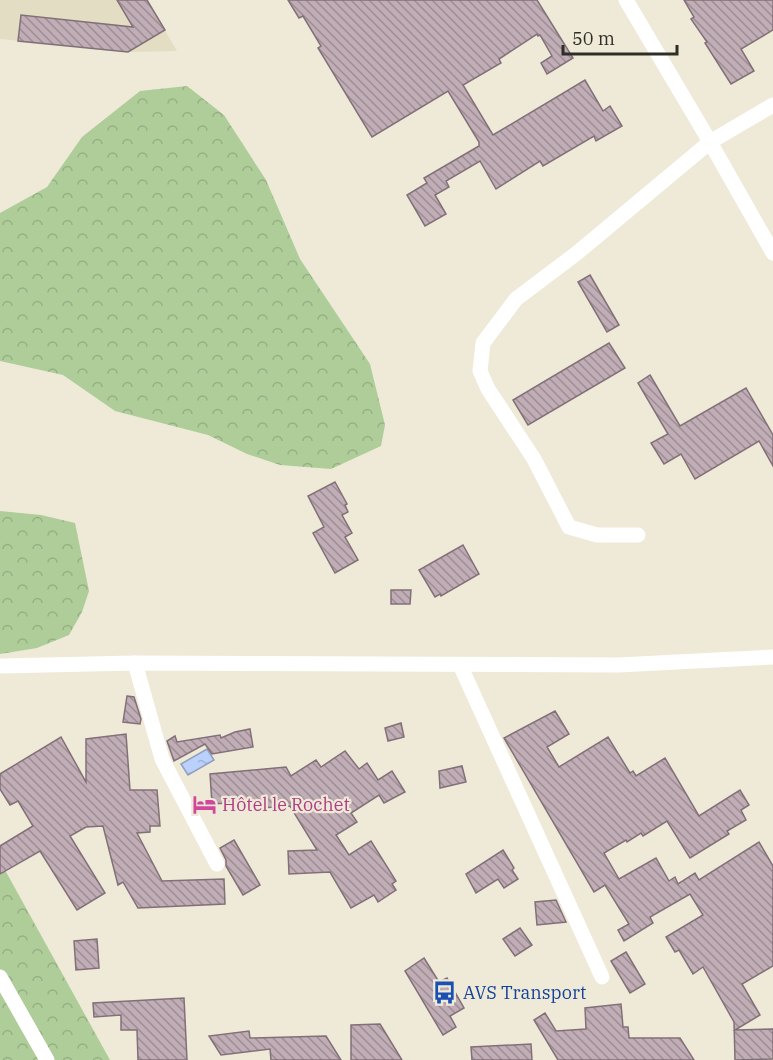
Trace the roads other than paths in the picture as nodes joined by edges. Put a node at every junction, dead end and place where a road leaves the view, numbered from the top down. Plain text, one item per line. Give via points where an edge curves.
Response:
1 (626, 0) edge
2 (773, 105) edge
3 (710, 142) junction
4 (773, 253) edge
5 (638, 535) dead end
6 (773, 657) edge
7 (135, 663) junction
8 (460, 665) junction
9 (0, 666) edge
10 (217, 864) dead end
11 (0, 977) edge
12 (602, 977) dead end
13 (47, 1060) edge

1 - 3 street
2 - 3 street
3 - 4 street
3 - 5 street via 516,299 483,343 480,371 488,389 534,459 569,527 597,535
6 - 8 street via 619,666
7 - 8 street
7 - 9 street
7 - 10 street via 162,759
8 - 12 street
11 - 13 street

